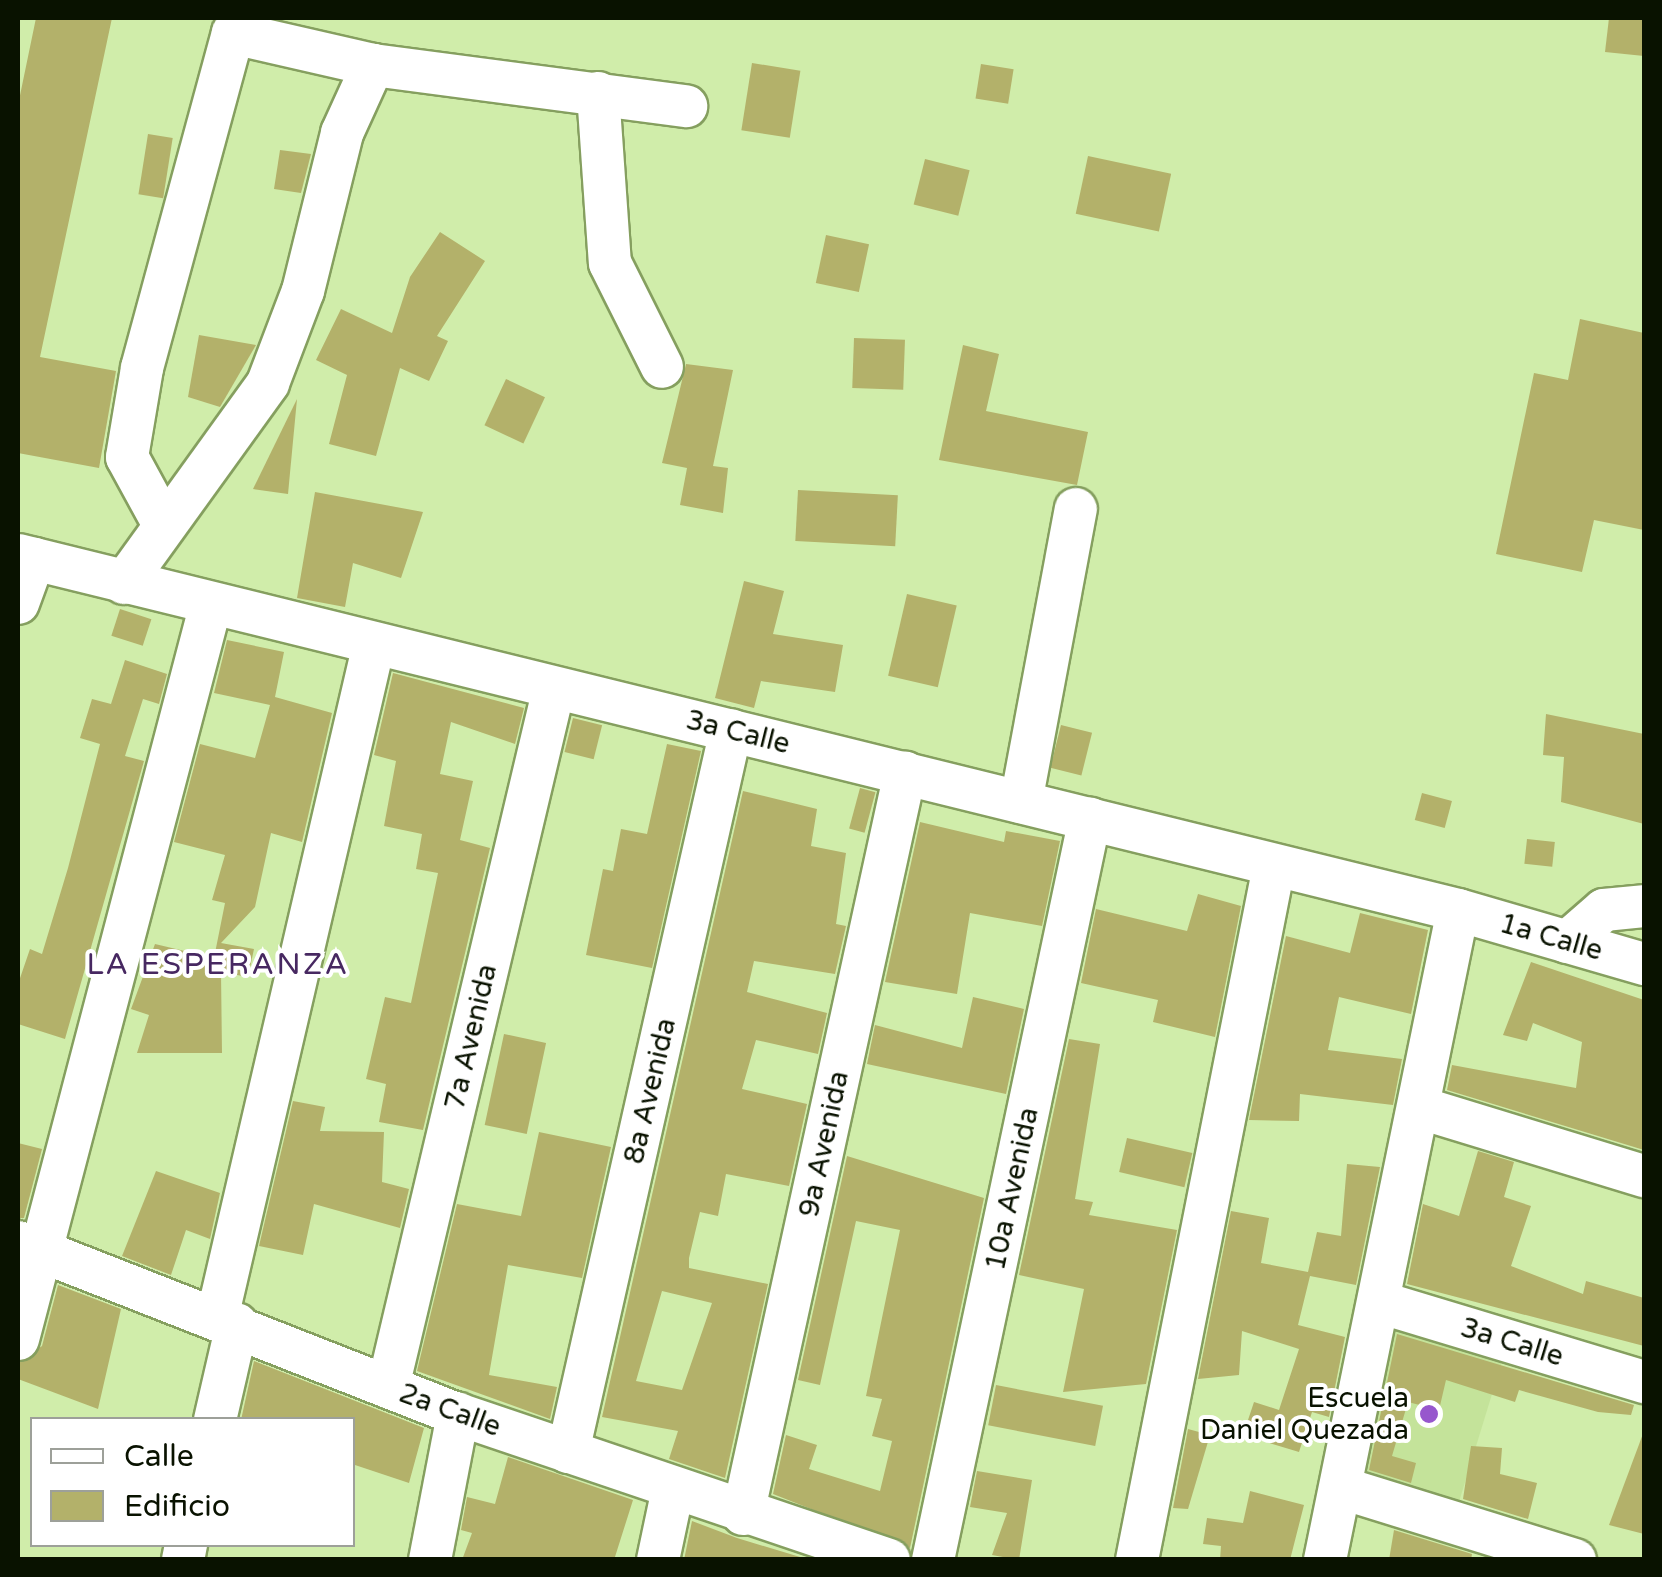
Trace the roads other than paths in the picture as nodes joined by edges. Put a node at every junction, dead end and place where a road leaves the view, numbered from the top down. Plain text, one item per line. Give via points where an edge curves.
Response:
1 (234, 26) edge
2 (373, 65) junction
3 (598, 92) junction
4 (686, 106) dead end
5 (662, 367) dead end
6 (1076, 509) dead end
7 (163, 523) junction
8 (26, 557) edge
9 (124, 583) junction
10 (18, 604) edge
11 (211, 604) junction
12 (374, 644) junction
13 (554, 688) junction
14 (731, 730) junction
15 (905, 773) junction
16 (1020, 802) junction
17 (1090, 818) junction
18 (1274, 866) junction
19 (1644, 906) edge
20 (1458, 910) junction
21 (1567, 942) junction
22 (1644, 964) edge
23 (1422, 1108) junction
24 (1644, 1176) edge
25 (30, 1246) edge
26 (1379, 1302) junction
27 (227, 1322) junction
28 (18, 1339) edge
29 (1644, 1382) edge
30 (388, 1387) junction
31 (458, 1414) junction
32 (215, 1417) edge
33 (568, 1452) junction
34 (1342, 1488) junction
35 (673, 1489) junction
36 (742, 1514) junction
37 (430, 1560) edge
38 (658, 1560) edge
39 (888, 1560) edge
40 (933, 1560) edge
41 (1136, 1560) edge
42 (1326, 1560) edge
43 (1575, 1560) edge

1 - 2 street
1 - 7 street via 142,368 127,457
2 - 3 street
2 - 7 street via 346,120 303,291 268,383
3 - 4 street
3 - 5 street via 610,263
6 - 16 street
7 - 9 street
8 - 9 street, 3a Calle
8 - 10 street
9 - 11 street, 3a Calle
11 - 12 street, 3a Calle
11 - 25 street
12 - 13 street, 3a Calle
12 - 27 street
13 - 14 street, 3a Calle
13 - 30 street, 7a Avenida
14 - 15 street, 3a Calle
14 - 33 street, 8a Avenida
15 - 16 street, 3a Calle
15 - 36 street, 9a Avenida
16 - 17 street, 3a Calle
17 - 18 street, 3a Calle
17 - 40 street, 10a Avenida
18 - 20 street, 3a Calle
18 - 41 street
19 - 21 street via 1604,910
20 - 21 street, 1a Calle
20 - 23 street
21 - 22 street, 1a Calle
23 - 24 street
23 - 26 street
25 - 27 street, 2a Calle
25 - 28 street
26 - 29 street, 3a Calle
26 - 34 street
27 - 30 street, 2a Calle
27 - 32 street
30 - 31 street, 2a Calle
31 - 33 street, 2a Calle
31 - 37 street
33 - 35 street, 2a Calle
34 - 42 street
34 - 43 street
35 - 36 street, 2a Calle
35 - 38 street
36 - 39 street, 2a Calle

